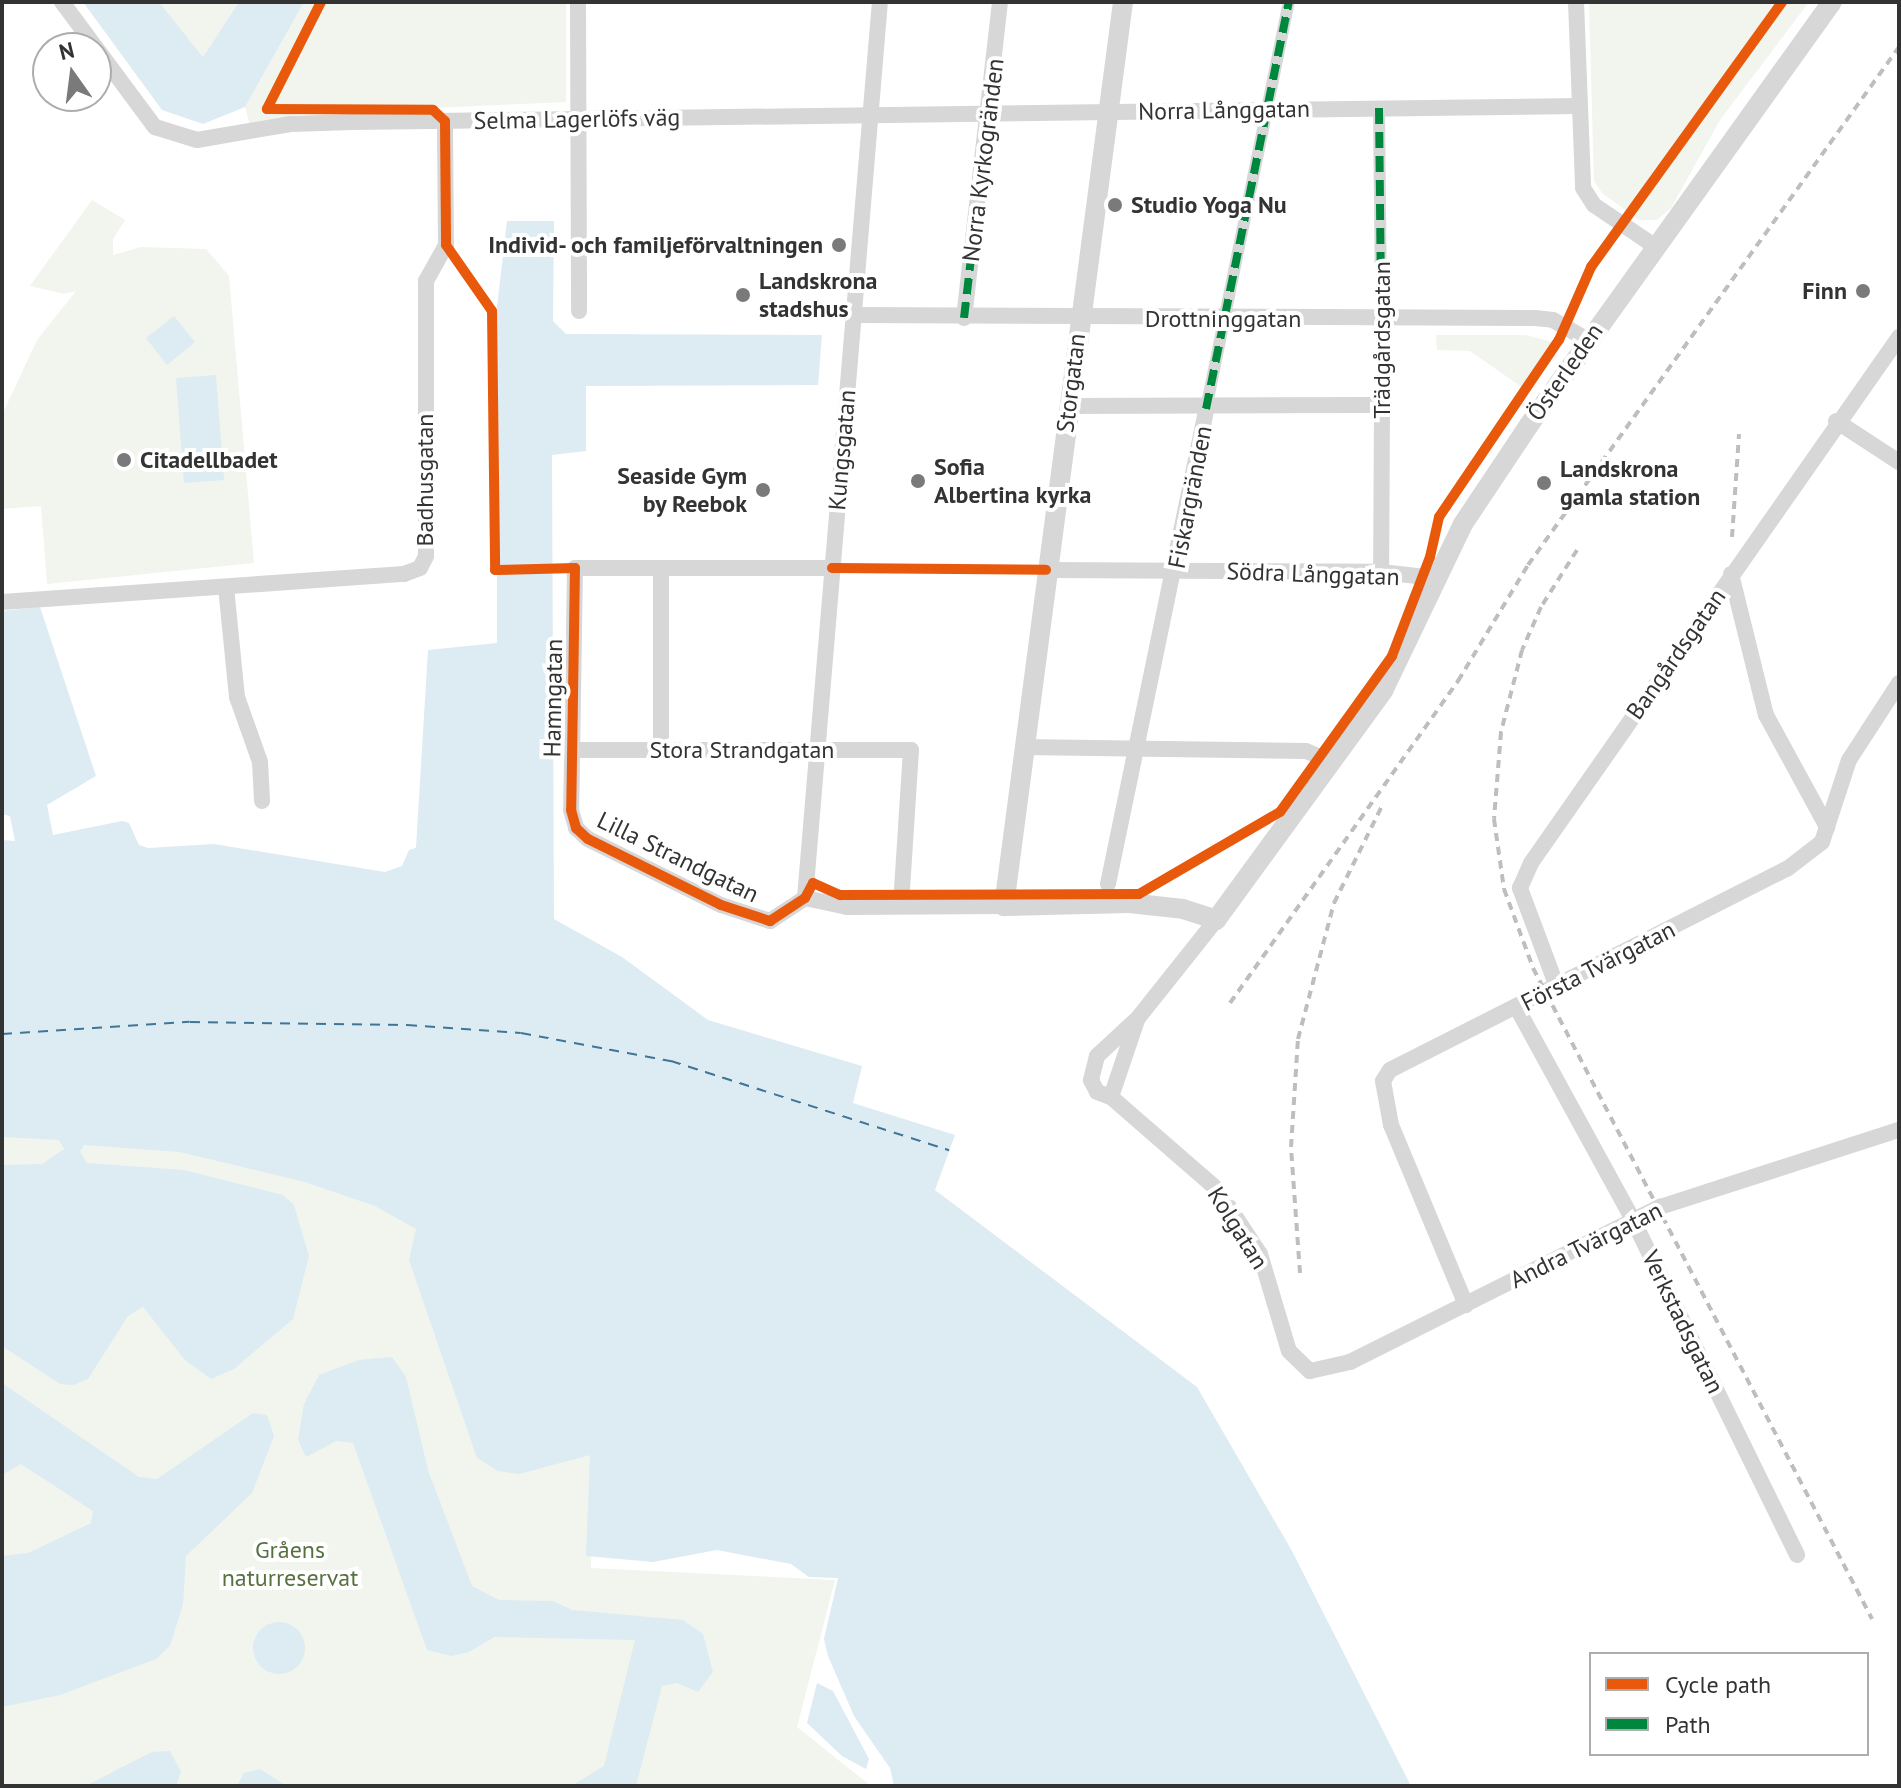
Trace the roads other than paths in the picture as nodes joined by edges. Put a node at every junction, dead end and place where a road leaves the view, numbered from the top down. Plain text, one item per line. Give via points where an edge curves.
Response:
1 (62, 2) edge
2 (578, 2) edge
3 (880, 2) edge
4 (1000, 2) edge
5 (1123, 2) edge
6 (1289, 2) edge
7 (1576, 2) edge
8 (1832, 2) edge
9 (1579, 106) junction
10 (1379, 108) junction
11 (1268, 109) junction
12 (1109, 112) junction
13 (988, 113) junction
14 (870, 115) junction
15 (576, 119) junction
16 (445, 121) junction
17 (1653, 245) junction
18 (579, 311) dead end
19 (854, 315) junction
20 (964, 318) junction
21 (1223, 318) junction
22 (1079, 319) junction
23 (1382, 319) junction
24 (1899, 337) edge
25 (1587, 340) junction
26 (1382, 405) junction
27 (1068, 406) junction
28 (1206, 409) junction
29 (1836, 421) junction
30 (1899, 462) edge
31 (661, 568) junction
32 (832, 568) junction
33 (1046, 570) junction
34 (1176, 572) junction
35 (1381, 572) junction
36 (1731, 574) junction
37 (1435, 578) junction
38 (226, 587) junction
39 (2, 602) edge
40 (1899, 683) edge
41 (1137, 745) junction
42 (1023, 747) junction
43 (661, 749) junction
44 (573, 750) junction
45 (817, 750) junction
46 (1332, 762) junction
47 (262, 801) dead end
48 (576, 828) joint
49 (1825, 834) junction
50 (1108, 884) dead end
51 (805, 898) junction
52 (901, 906) junction
53 (1004, 906) junction
54 (1216, 920) junction
55 (1557, 987) junction
56 (1517, 1008) junction
57 (1138, 1018) junction
58 (1111, 1097) junction
59 (1899, 1130) edge
60 (1633, 1220) junction
61 (1466, 1305) junction
62 (1289, 1351) joint
63 (1797, 1555) dead end

1 - 16 street, Selma Lagerlöfs väg via 155,127 174,134 217,139 291,124
2 - 15 street
3 - 14 street, Kungsgatan
4 - 13 street, Norra Kyrkogränden
5 - 12 street, Storgatan
6 - 11 street, Fiskargränden
7 - 9 street
8 - 17 street, Österleden
9 - 10 street, Norra Långgatan
9 - 17 street via 1583,188 1594,205
10 - 11 street, Norra Långgatan
10 - 23 street, Trädgårdsgatan
11 - 12 street, Norra Långgatan
11 - 21 street, Fiskargränden
12 - 13 street, Norra Långgatan
12 - 22 street, Storgatan
13 - 14 street, Norra Långgatan
13 - 20 street, Norra Kyrkogränden
14 - 15 street, Selma Lagerlöfs väg
14 - 19 street, Kungsgatan
15 - 16 street, Selma Lagerlöfs väg
15 - 18 street
16 - 38 street, Badhusgatan via 446,245 426,281 426,556 420,568 404,574
17 - 25 street, Österleden
19 - 20 street, Drottninggatan
19 - 32 street, Kungsgatan
20 - 22 street, Drottninggatan
21 - 22 street, Drottninggatan
21 - 23 street, Drottninggatan
21 - 28 street, Fiskargränden
22 - 27 street, Storgatan
23 - 25 street, Drottninggatan via 1535,318 1553,320
23 - 26 street, Trädgårdsgatan
24 - 29 street, Bangårdsgatan
25 - 37 street, Österleden via 1463,524
26 - 28 street
26 - 35 street, Trädgårdsgatan
27 - 28 street
27 - 33 street, Storgatan
28 - 34 street, Fiskargränden
29 - 30 street
29 - 36 street, Bangårdsgatan
31 - 32 street
31 - 43 street
31 - 44 street, Hamngatan via 575,568
32 - 45 street, Kungsgatan
33 - 34 street, Södra Långgatan
33 - 42 street, Storgatan
34 - 35 street, Södra Långgatan
34 - 41 street, Fiskargränden
35 - 37 street, Södra Långgatan
36 - 49 street via 1766,715
36 - 55 street, Bangårdsgatan via 1531,863 1520,888
37 - 46 street, Österleden via 1383,691
38 - 39 street, Badhusgatan
38 - 47 street via 237,697 260,762
40 - 49 street via 1849,760
41 - 42 street
41 - 46 street via 1306,751
41 - 50 street, Fiskargränden
42 - 53 street, Storgatan
43 - 44 street, Stora Strandgatan
43 - 45 street, Stora Strandgatan
44 - 48 street, Hamngatan via 571,810
45 - 51 street, Kungsgatan
45 - 52 street, Stora Strandgatan via 911,750
46 - 54 street
48 - 51 street, Lilla Strandgatan via 588,839 749,917 770,921
49 - 55 street, Första Tvärgatan via 1787,869
51 - 52 street via 847,907
52 - 53 street
53 - 54 street via 1129,903 1183,909
54 - 57 street, Kolgatan
55 - 56 street, Första Tvärgatan
56 - 60 street, Verkstadsgatan
56 - 61 street, Första Tvärgatan via 1390,1070 1384,1092 1391,1125
57 - 58 street, Kolgatan
57 - 58 street, Kolgatan via 1092,1065 1093,1086
58 - 62 street, Kolgatan via 1217,1189 1260,1254
59 - 60 street, Andra Tvärgatan
60 - 61 street, Andra Tvärgatan
60 - 63 street, Verkstadsgatan
61 - 62 street, Andra Tvärgatan via 1331,1370 1310,1371

